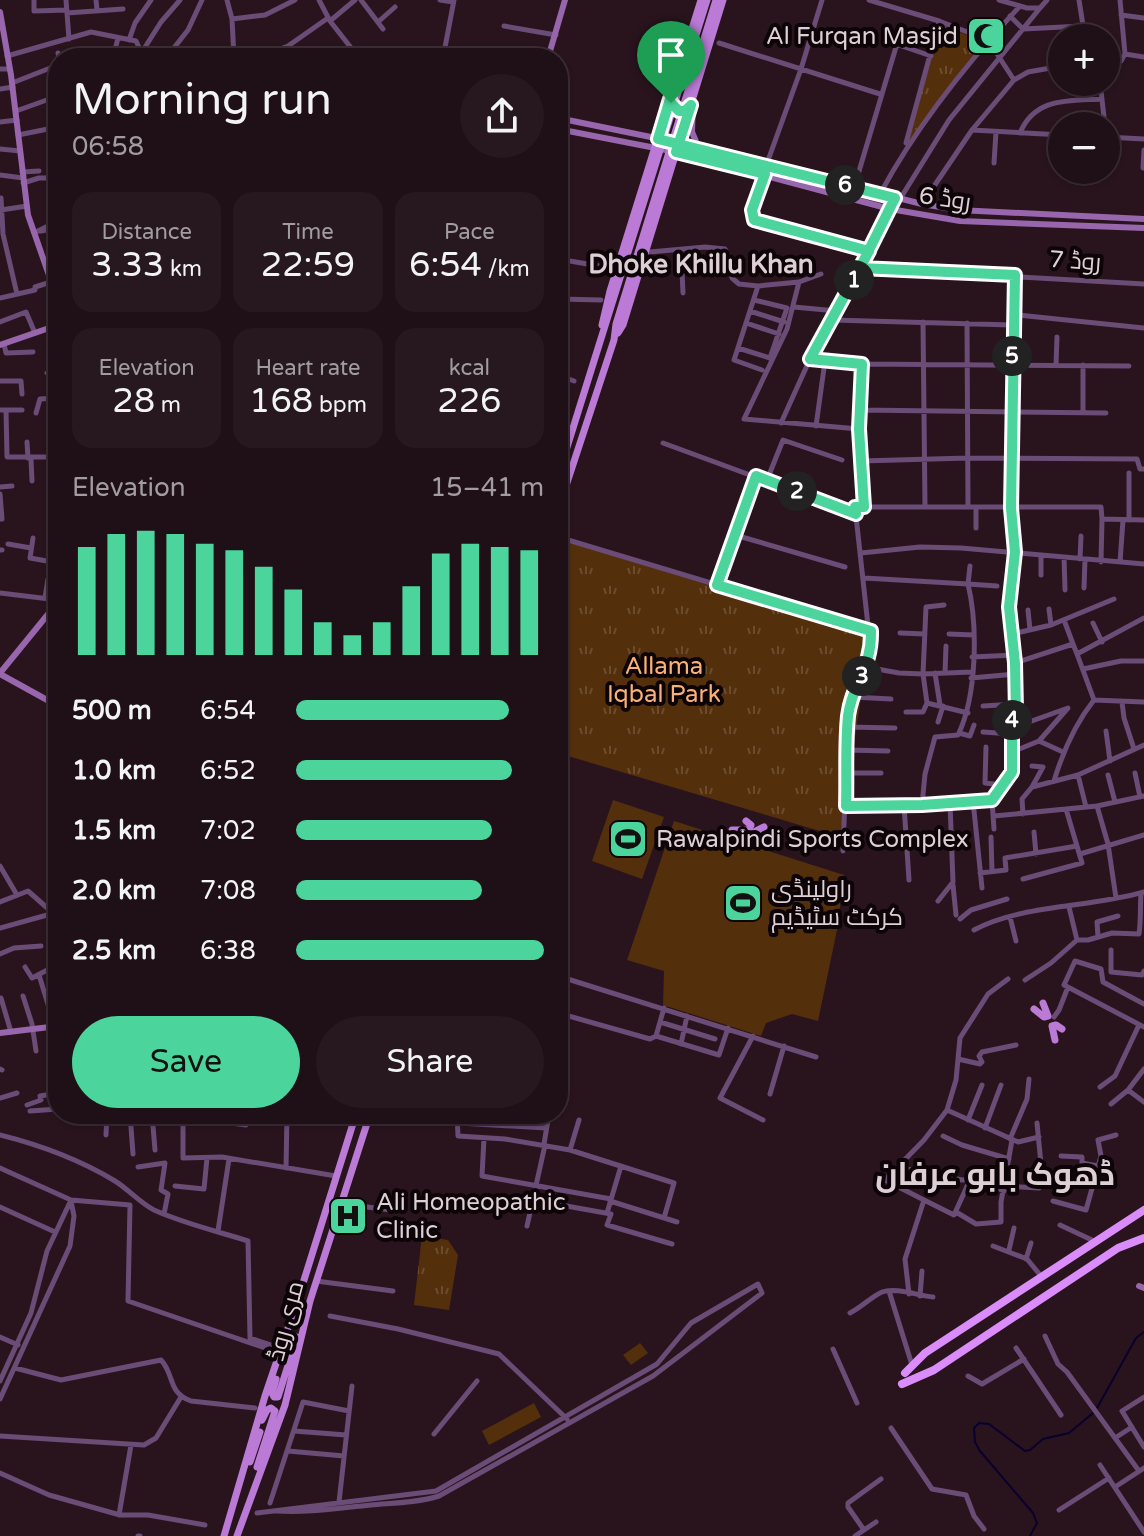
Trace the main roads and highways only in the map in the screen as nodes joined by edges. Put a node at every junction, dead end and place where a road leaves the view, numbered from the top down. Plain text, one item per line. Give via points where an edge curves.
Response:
1 (565, 0) edge
2 (704, 0) edge
3 (716, 0) edge
4 (723, 0) edge
5 (0, 12) edge
6 (552, 48) edge
7 (693, 56) junction
8 (670, 99) junction
9 (692, 103) junction
10 (568, 120) edge
11 (568, 131) edge
12 (658, 139) junction
13 (680, 143) junction
14 (654, 149) junction
15 (699, 149) junction
16 (676, 152) junction
17 (765, 171) junction
18 (1144, 219) edge
19 (1144, 228) edge
20 (640, 230) junction
21 (48, 273) edge
22 (48, 329) edge
23 (602, 339) junction
24 (614, 340) junction
25 (2, 345) edge
26 (568, 443) edge
27 (568, 480) edge
28 (48, 614) edge
29 (0, 674) edge
30 (48, 700) edge
31 (746, 821) dead end
32 (764, 827) dead end
33 (732, 830) dead end
34 (764, 840) dead end
35 (1043, 1003) dead end
36 (1034, 1009) dead end
37 (48, 1027) edge
38 (1062, 1029) dead end
39 (0, 1033) edge
40 (1055, 1040) dead end
41 (353, 1124) edge
42 (367, 1124) edge
43 (1144, 1210) edge
44 (1144, 1232) edge
45 (1144, 1238) edge
46 (1118, 1248) junction
47 (299, 1296) junction
48 (310, 1301) junction
49 (908, 1370) road end
50 (902, 1384) dead end
51 (247, 1504) junction
52 (225, 1532) edge
53 (237, 1536) edge

1 - 6 main road
2 - 7 main road
2 - 8 main road
3 - 7 main road
4 - 9 main road
5 - 21 main road via 27,206
7 - 20 main road
8 - 9 main road via 679,111
8 - 12 main road
9 - 13 main road
9 - 15 main road via 692,132
10 - 12 main road, روڈ 6
11 - 14 main road, روڈ 6
12 - 13 main road, روڈ 6
12 - 14 main road
13 - 15 main road, روڈ 6
13 - 16 main road
14 - 16 main road, روڈ 6
14 - 23 main road via 610,291
15 - 17 main road, روڈ 6
16 - 17 main road, روڈ 6
16 - 24 main road
17 - 18 main road, روڈ 6 via 958,210
17 - 19 main road, روڈ 6 via 890,209 960,221
20 - 23 main road
20 - 24 main road
22 - 25 main road
23 - 26 main road
24 - 27 main road
28 - 29 main road
29 - 30 main road
31 - 33 main road via 749,830
32 - 34 main road via 756,831
35 - 36 main road via 1048,1016
37 - 39 main road
38 - 40 main road via 1052,1026
41 - 47 main road, مری روڈ
42 - 48 main road, مری روڈ
43 - 49 highway via 925,1353
44 - 46 highway
45 - 46 highway
46 - 50 highway via 934,1370
47 - 48 main road via 274,1397 281,1395
47 - 52 main road, مری روڈ
48 - 51 main road, مری روڈ via 285,1405
51 - 52 main road via 275,1411 271,1408
51 - 53 main road, مری روڈ

